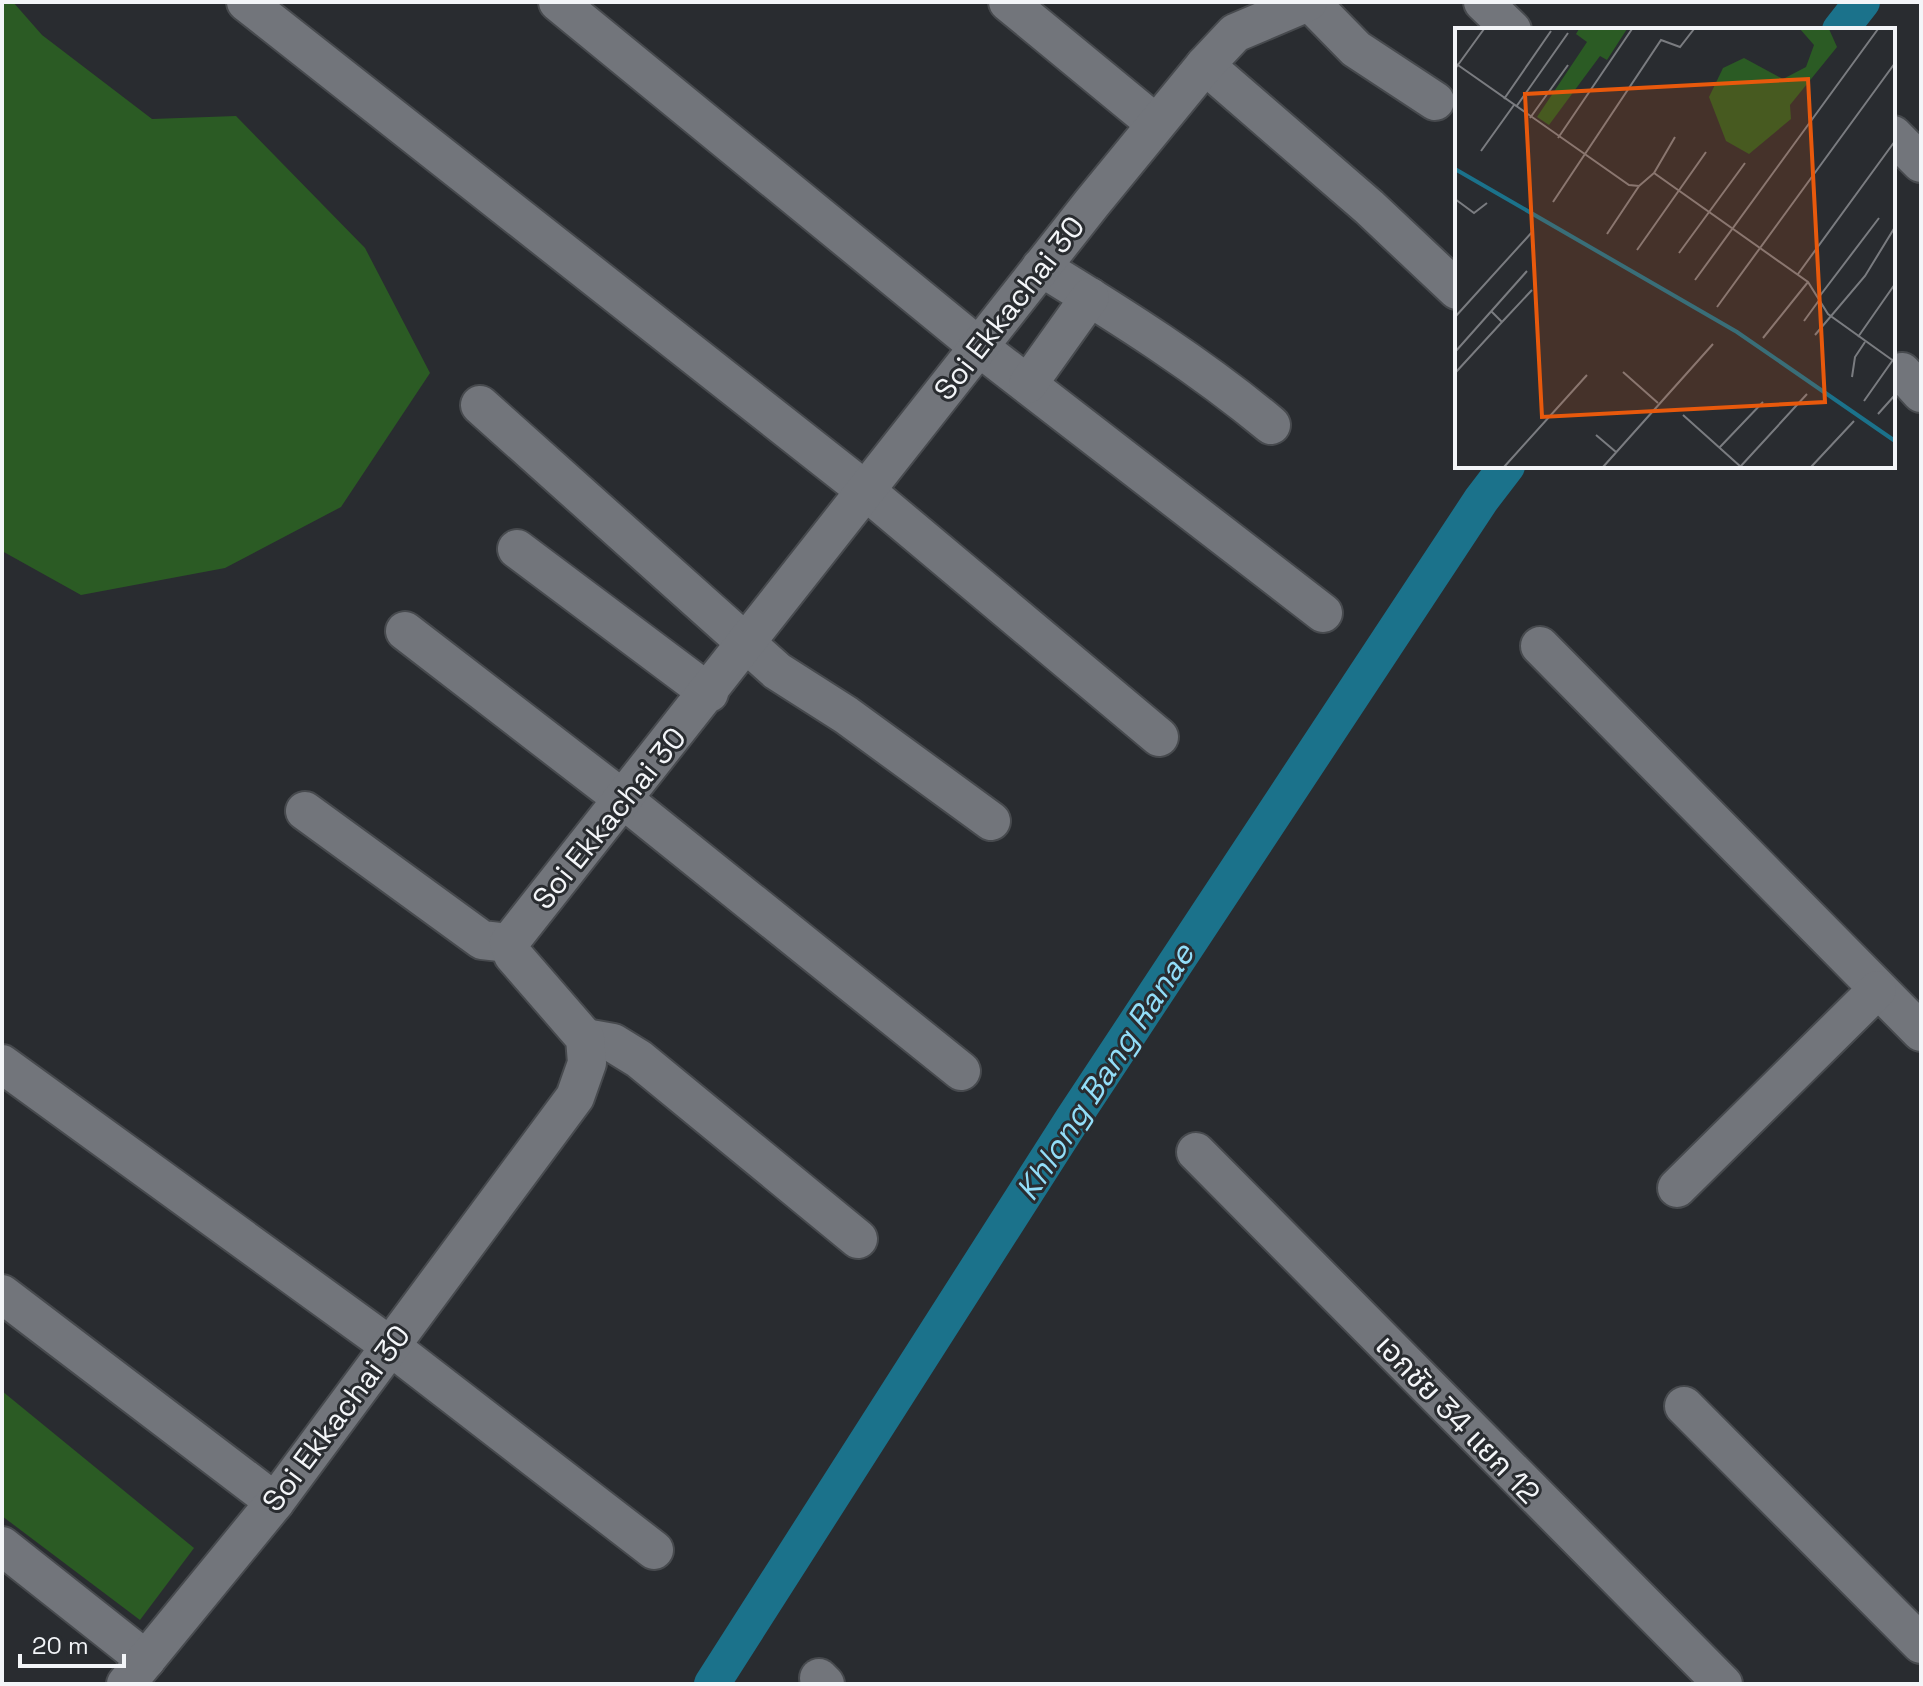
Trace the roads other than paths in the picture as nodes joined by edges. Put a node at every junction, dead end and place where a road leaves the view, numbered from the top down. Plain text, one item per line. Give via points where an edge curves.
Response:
1 (246, 2) edge
2 (558, 2) edge
3 (1008, 2) edge
4 (1483, 2) edge
5 (1300, 3) edge
6 (1510, 28) edge
7 (1205, 65) junction
8 (1435, 101) dead end
9 (1156, 124) junction
10 (1895, 137) edge
11 (1921, 163) edge
12 (1041, 267) junction
13 (1455, 288) edge
14 (1090, 297) junction
15 (979, 347) junction
16 (1028, 384) junction
17 (480, 405) dead end
18 (1271, 425) dead end
19 (866, 491) junction
20 (517, 549) dead end
21 (1323, 613) dead end
22 (405, 631) dead end
23 (747, 644) junction
24 (1540, 646) dead end
25 (709, 693) junction
26 (1159, 737) dead end
27 (624, 800) junction
28 (305, 811) dead end
29 (991, 821) dead end
30 (509, 943) junction
31 (1877, 990) junction
32 (1921, 1032) edge
33 (585, 1038) junction
34 (2, 1064) edge
35 (961, 1071) dead end
36 (1196, 1152) dead end
37 (1677, 1188) dead end
38 (858, 1239) dead end
39 (2, 1294) edge
40 (390, 1346) junction
41 (1684, 1406) dead end
42 (275, 1502) junction
43 (2, 1546) edge
44 (654, 1550) dead end
45 (1921, 1644) edge
46 (136, 1672) edge
47 (1723, 1684) edge

1 - 19 street
2 - 15 street
3 - 9 street
4 - 6 street
5 - 7 street, Soi Ekkachai 30 via 1235,33
5 - 8 street via 1356,49
7 - 9 street, Soi Ekkachai 30
7 - 13 street
9 - 12 street, Soi Ekkachai 30
10 - 11 street
12 - 14 street
12 - 15 street, Soi Ekkachai 30
14 - 16 street
14 - 18 street via 1223,384
15 - 16 street
15 - 19 street, Soi Ekkachai 30
16 - 21 street
17 - 23 street
19 - 23 street, Soi Ekkachai 30
19 - 26 street
20 - 25 street
22 - 27 street
23 - 25 street, Soi Ekkachai 30
23 - 29 street via 777,671
24 - 31 street
25 - 27 street, Soi Ekkachai 30
27 - 30 street, Soi Ekkachai 30
27 - 35 street
28 - 30 street via 482,940
30 - 33 street via 513,955
31 - 32 street
31 - 37 street
33 - 38 street via 613,1043 639,1059
33 - 40 street, Soi Ekkachai 30 via 587,1063 575,1097
34 - 40 street
36 - 47 street, เอกชัย 34 แยก 12
39 - 42 street
40 - 42 street, Soi Ekkachai 30
40 - 44 street
41 - 45 street
42 - 46 street, Soi Ekkachai 30
43 - 46 street

